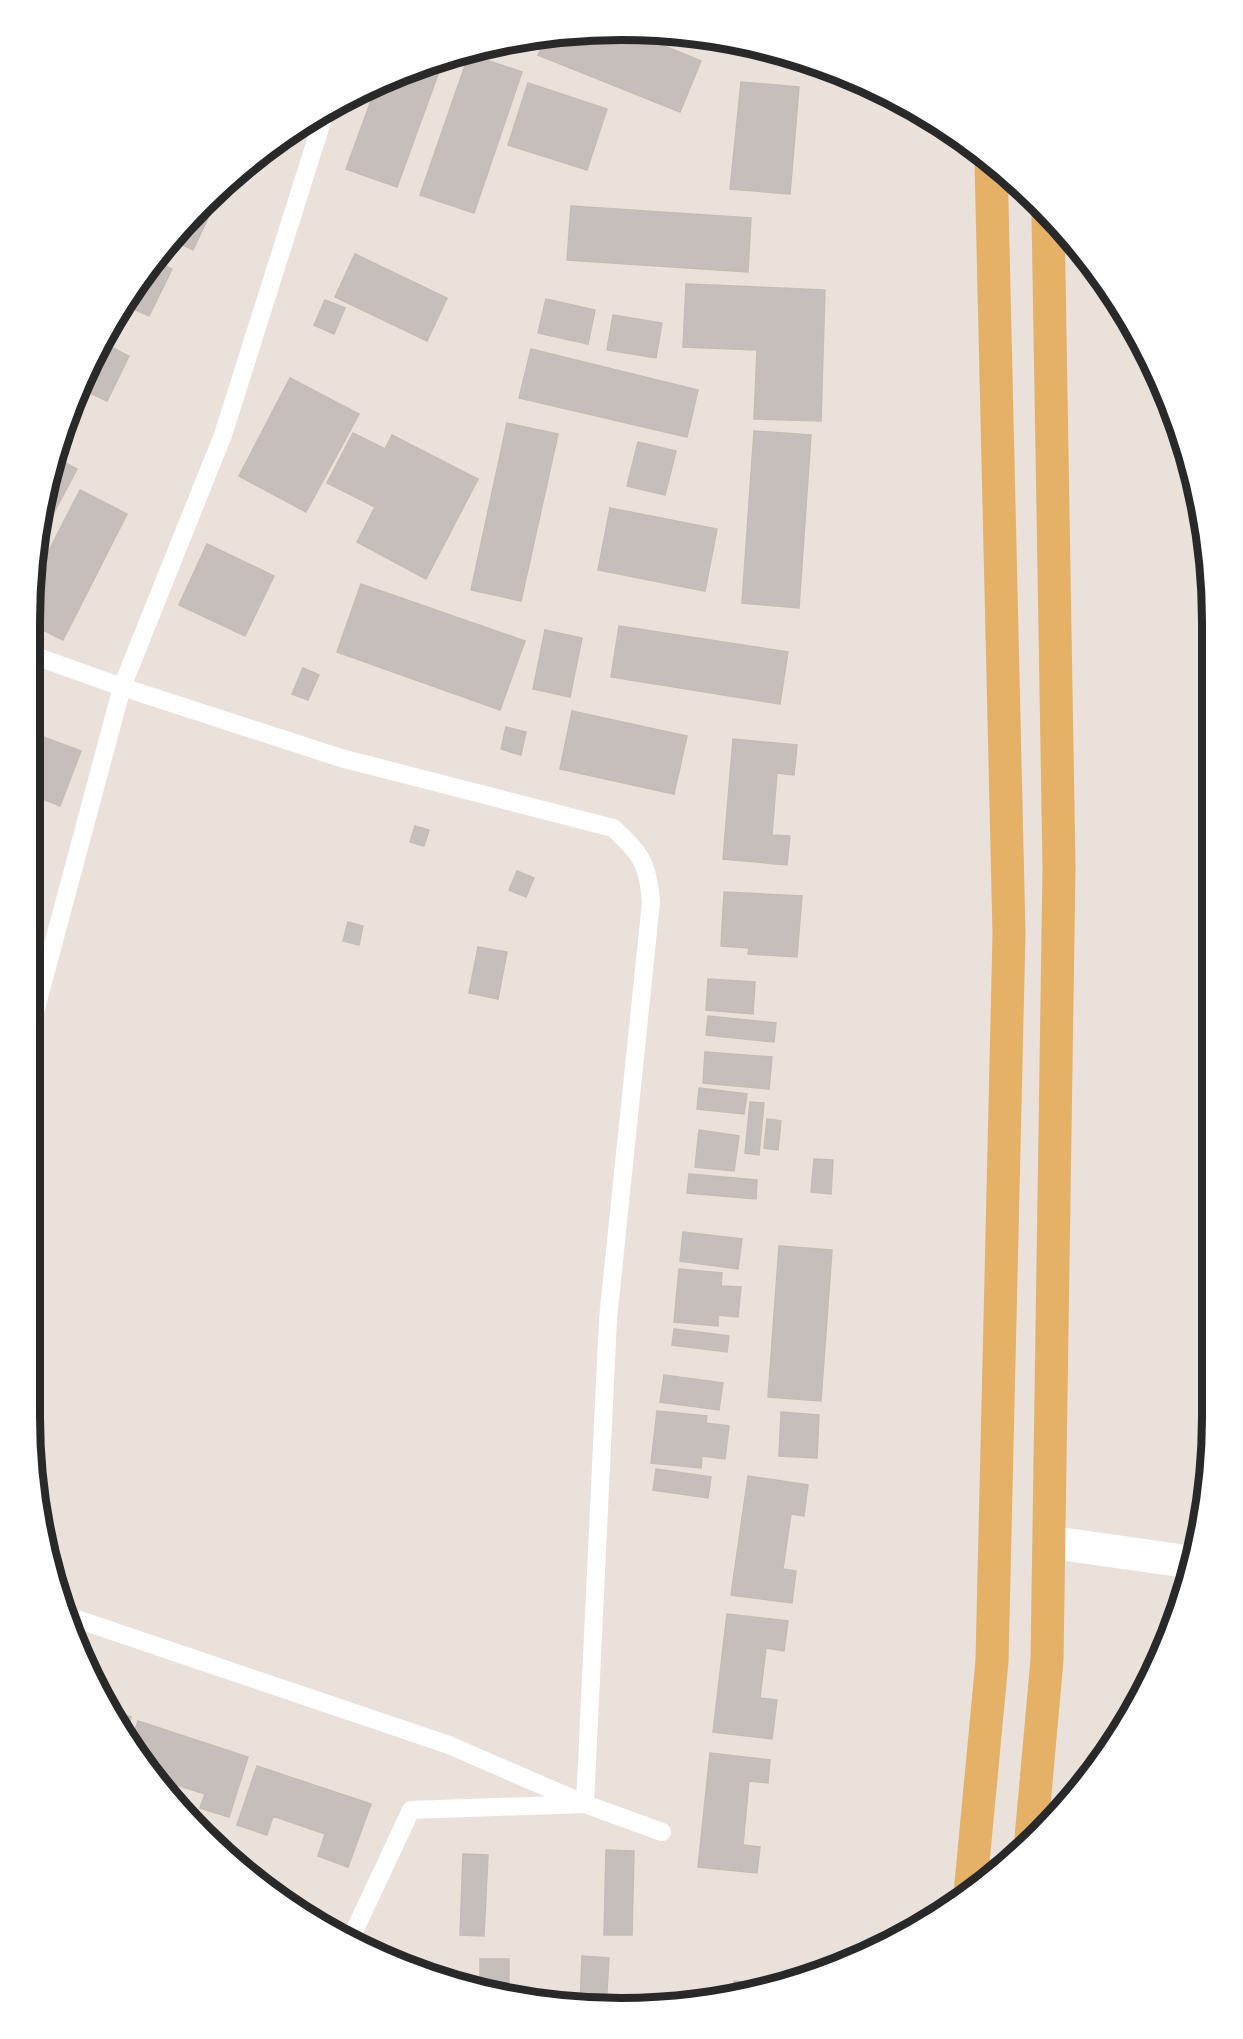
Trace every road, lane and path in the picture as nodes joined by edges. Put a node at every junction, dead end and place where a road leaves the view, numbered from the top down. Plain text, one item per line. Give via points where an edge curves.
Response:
1 (321, 124) edge
2 (991, 174) edge
3 (1048, 228) edge
4 (40, 658) edge
5 (122, 687) junction
6 (40, 993) edge
7 (1049, 1542) junction
8 (1184, 1561) edge
9 (77, 1619) edge
10 (585, 1804) junction
11 (1032, 1828) edge
12 (662, 1832) dead end
13 (971, 1881) edge
14 (353, 1933) edge

1 - 5 lane via 223,435
2 - 13 main road via 1009,934 992,1661
3 - 7 main road via 1059,857
4 - 5 lane
5 - 6 lane
5 - 10 lane via 341,758 613,828 641,856 651,902 608,1319
7 - 8 street
7 - 11 main road via 1047,1660
9 - 10 lane via 449,1744
10 - 12 lane
10 - 14 lane via 411,1810

